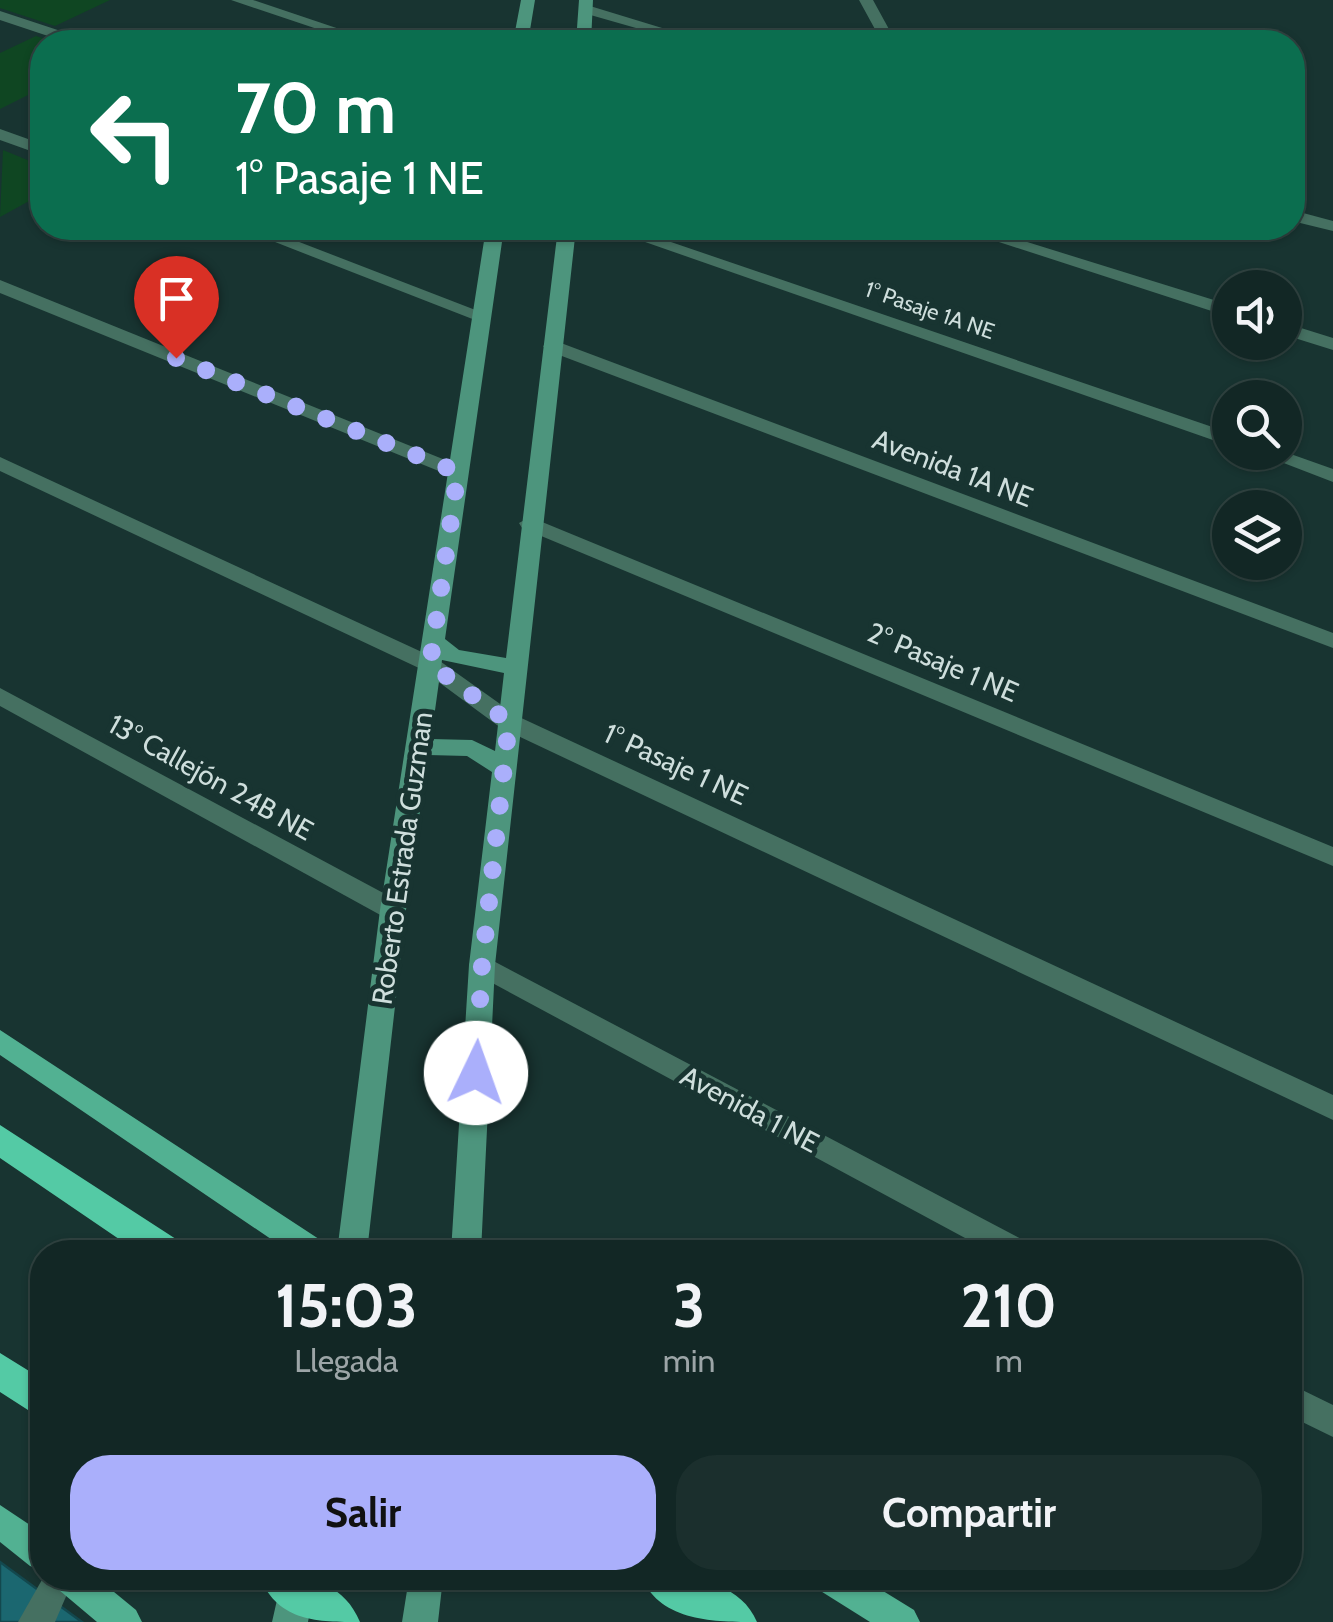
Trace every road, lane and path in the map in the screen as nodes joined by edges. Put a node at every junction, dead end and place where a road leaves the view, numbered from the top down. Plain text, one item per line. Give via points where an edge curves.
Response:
1 (238, 0) edge
2 (528, 0) edge
3 (632, 0) edge
4 (866, 0) edge
5 (585, 4) edge
6 (0, 15) edge
7 (628, 21) junction
8 (44, 30) edge
9 (332, 30) edge
10 (522, 30) edge
11 (584, 30) edge
12 (659, 30) edge
13 (882, 30) edge
14 (0, 134) edge
15 (30, 145) edge
16 (1305, 218) edge
17 (1333, 226) edge
18 (280, 240) edge
19 (492, 240) edge
20 (566, 240) edge
21 (649, 240) edge
22 (1003, 240) edge
23 (0, 286) edge
24 (1212, 305) edge
25 (482, 316) junction
26 (1302, 334) edge
27 (1333, 344) edge
28 (553, 346) junction
29 (1212, 434) edge
30 (0, 463) edge
31 (1302, 465) edge
32 (458, 472) junction
33 (1333, 476) edge
34 (530, 523) junction
35 (1333, 641) edge
36 (431, 653) junction
37 (515, 667) junction
38 (0, 696) edge
39 (509, 722) junction
40 (417, 747) junction
41 (504, 768) junction
42 (1333, 857) edge
43 (393, 910) junction
44 (482, 965) junction
45 (0, 1041) edge
46 (1333, 1108) edge
47 (0, 1139) edge
48 (148, 1240) edge
49 (296, 1240) edge
50 (353, 1240) edge
51 (467, 1240) edge
52 (996, 1240) edge
53 (0, 1370) edge
54 (30, 1392) edge
55 (1302, 1405) edge
56 (1333, 1422) edge
57 (0, 1521) edge
58 (30, 1545) edge
59 (53, 1590) edge
60 (85, 1590) edge
61 (424, 1590) edge
62 (683, 1590) edge
63 (850, 1590) edge
64 (291, 1592) edge
65 (34, 1622) edge
66 (124, 1622) edge
67 (340, 1622) edge
68 (420, 1622) edge
69 (736, 1622) edge
70 (902, 1622) edge

1 - 9 street
2 - 10 street
3 - 7 street
4 - 13 street
5 - 7 street
5 - 11 street
6 - 8 street
7 - 12 street
14 - 15 street
16 - 17 street
18 - 25 street
19 - 25 street, Roberto Estrada Guzman
20 - 28 street
21 - 29 street, 1° Pasaje 1A NE
22 - 24 street
23 - 32 street
25 - 32 street, Roberto Estrada Guzman
26 - 27 street
28 - 34 street
28 - 35 street, Avenida 1A NE
30 - 36 street, 1° Pasaje 1 NE
31 - 33 street
32 - 36 street, Roberto Estrada Guzman
34 - 37 street
34 - 42 street, 2° Pasaje 1 NE
36 - 37 street
36 - 39 street, 1° Pasaje 1 NE
36 - 40 street, Roberto Estrada Guzman
37 - 39 street
38 - 43 street, 13° Callejón 24B NE
39 - 41 street
39 - 46 street, 1° Pasaje 1 NE
40 - 41 street via 472,748
40 - 43 street, Roberto Estrada Guzman
41 - 44 street
43 - 50 street, Roberto Estrada Guzman
44 - 51 street
44 - 52 street, Avenida 1 NE
45 - 49 main road
47 - 48 highway
53 - 54 highway
55 - 56 street
57 - 58 main road
59 - 65 lane
60 - 66 main road
61 - 68 street
62 - 69 highway
63 - 70 main road
64 - 67 highway

